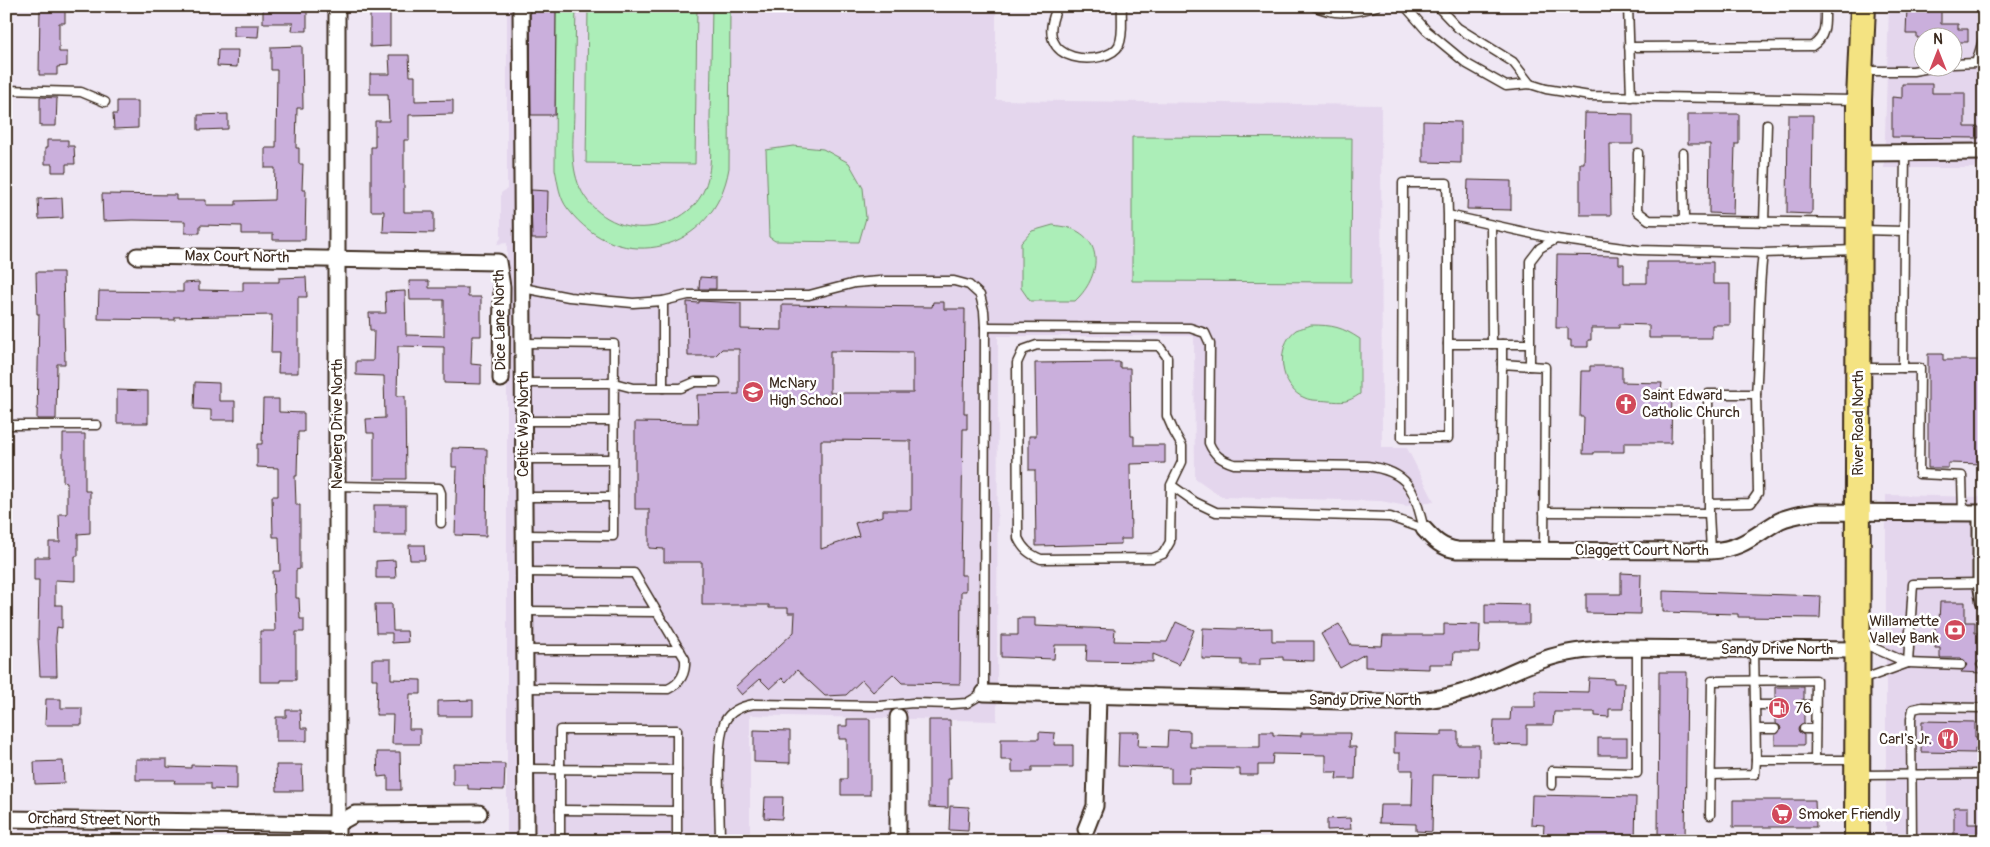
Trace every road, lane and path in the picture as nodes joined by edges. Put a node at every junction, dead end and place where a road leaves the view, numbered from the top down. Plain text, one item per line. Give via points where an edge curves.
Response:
1 (337, 6) edge
2 (521, 6) edge
3 (1058, 6) edge
4 (1122, 6) edge
5 (1314, 6) edge
6 (1377, 6) edge
7 (1405, 6) edge
8 (1437, 6) edge
9 (1628, 6) edge
10 (1825, 6) edge
11 (1862, 6) edge
12 (1984, 37) edge
13 (1629, 47) junction
14 (1962, 64) edge
15 (1860, 71) junction
16 (1912, 71) edge
17 (1530, 84) junction
18 (6, 90) edge
19 (1631, 97) junction
20 (1859, 100) junction
21 (105, 102) dead end
22 (1767, 124) dead end
23 (1984, 152) edge
24 (1638, 153) dead end
25 (1683, 153) dead end
26 (1859, 153) junction
27 (1905, 153) junction
28 (1448, 215) junction
29 (1684, 221) junction
30 (1764, 222) junction
31 (1491, 225) junction
32 (1904, 230) junction
33 (1859, 235) junction
34 (1556, 239) junction
35 (1764, 253) junction
36 (137, 256) dead end
37 (337, 258) junction
38 (498, 262) joint
39 (523, 288) junction
40 (663, 301) junction
41 (986, 327) junction
42 (523, 343) junction
43 (1448, 344) junction
44 (1492, 344) junction
45 (1502, 344) junction
46 (1530, 344) junction
47 (1502, 364) junction
48 (1530, 366) junction
49 (1859, 368) junction
50 (1903, 368) junction
51 (501, 379) dead end
52 (716, 382) dead end
53 (523, 383) junction
54 (614, 383) junction
55 (662, 388) junction
56 (1756, 394) junction
57 (523, 421) junction
58 (614, 421) junction
59 (6, 425) edge
60 (97, 425) dead end
61 (523, 459) junction
62 (614, 459) junction
63 (1171, 485) junction
64 (337, 486) junction
65 (524, 497) junction
66 (613, 497) junction
67 (1709, 504) junction
68 (1544, 512) junction
69 (1858, 512) junction
70 (1709, 513) junction
71 (1963, 513) junction
72 (1982, 513) edge
73 (441, 523) dead end
74 (1424, 529) junction
75 (524, 535) junction
76 (1500, 550) junction
77 (1544, 550) junction
78 (1711, 551) junction
79 (524, 572) junction
80 (1981, 584) junction
81 (1984, 600) edge
82 (524, 611) junction
83 (657, 612) junction
84 (1858, 645) junction
85 (1637, 648) junction
86 (1754, 649) junction
87 (524, 650) junction
88 (680, 650) junction
89 (1908, 663) junction
90 (1961, 665) dead end
91 (1754, 680) junction
92 (1858, 681) junction
93 (524, 688) junction
94 (984, 693) junction
95 (1098, 695) junction
96 (1755, 705) junction
97 (1776, 705) dead end
98 (1804, 705) dead end
99 (1816, 705) junction
100 (1984, 708) edge
101 (898, 717) dead end
102 (1756, 729) junction
103 (1776, 729) dead end
104 (1804, 729) dead end
105 (1816, 729) junction
106 (1756, 760) junction
107 (1815, 760) junction
108 (1858, 768) junction
109 (525, 769) junction
110 (560, 769) junction
111 (677, 770) junction
112 (1912, 774) junction
113 (1984, 774) edge
114 (1711, 775) junction
115 (1552, 785) dead end
116 (560, 810) junction
117 (677, 811) junction
118 (479, 813) dead end
119 (1710, 815) dead end
120 (6, 819) edge
121 (337, 824) junction
122 (1084, 835) edge
123 (337, 841) edge
124 (526, 841) edge
125 (560, 841) edge
126 (677, 841) edge
127 (720, 841) edge
128 (898, 841) edge
129 (1858, 841) edge
130 (1912, 841) edge

1 - 37 street, Newberg Drive North
2 - 39 street, Celtic Way North
3 - 4 lane via 1052,18 1051,38 1062,52 1078,59 1101,56 1118,47
5 - 6 lane via 1335,13
7 - 17 lane via 1426,30 1467,64 1506,86
8 - 17 lane via 1458,28 1513,62
9 - 13 lane
10 - 13 lane via 1824,32 1818,43 1812,46
11 - 15 main road, River Road North
12 - 14 lane via 1976,63
13 - 19 lane
15 - 16 lane
15 - 20 main road, River Road North
17 - 19 lane via 1582,95
18 - 21 lane via 81,92
19 - 20 lane
20 - 26 main road, River Road North
22 - 30 lane
23 - 27 street
24 - 29 lane via 1637,211 1649,220
25 - 29 lane
26 - 27 street
26 - 33 main road, River Road North
27 - 32 lane
28 - 31 lane
28 - 43 lane
28 - 43 lane via 1447,183 1403,183 1402,438 1448,438
29 - 30 lane
30 - 33 lane
31 - 34 lane
31 - 44 lane
32 - 33 lane
32 - 50 lane
33 - 35 lane
33 - 49 main road, River Road North
34 - 35 lane via 1638,250
34 - 46 lane via 1540,248 1530,261
35 - 56 lane via 1760,278
36 - 37 street, Max Court North
37 - 38 street, Max Court North
37 - 64 street, Newberg Drive North
38 - 51 street, Dice Lane North via 502,287
39 - 40 lane via 613,302
39 - 42 street, Celtic Way North
40 - 41 lane via 688,295 809,295 855,282 954,281 969,285 980,295
40 - 55 lane
41 - 74 lane via 1190,328 1205,333 1210,344 1209,443 1217,456 1234,464 1386,469 1402,478 1415,496
41 - 94 lane
42 - 53 street, Celtic Way North
42 - 54 lane via 614,344
43 - 44 lane
44 - 45 lane
45 - 46 lane
45 - 47 lane
46 - 48 lane
47 - 48 lane
47 - 76 lane
48 - 68 lane via 1544,367
49 - 50 lane
49 - 69 main road, River Road North
50 - 71 lane via 1920,368 1919,474 1962,476
52 - 55 lane
53 - 54 lane
53 - 57 street, Celtic Way North
54 - 55 lane via 633,388
54 - 58 lane
56 - 67 lane via 1758,494 1751,502
56 - 67 lane via 1708,394
57 - 58 lane
57 - 61 street, Celtic Way North
58 - 62 lane
59 - 60 lane
61 - 62 lane
61 - 65 street, Celtic Way North
62 - 66 lane
63 - 63 lane via 1182,462 1182,446 1167,416 1167,357 1159,346 1037,345 1023,350 1017,364 1018,538 1021,546 1041,559 1153,558 1163,554 1170,542
63 - 74 lane via 1216,512 1390,516
64 - 73 lane via 439,488
64 - 121 street, Newberg Drive North
65 - 66 lane
65 - 75 street, Celtic Way North
66 - 75 lane via 613,536
67 - 70 lane
68 - 70 lane
68 - 77 lane
69 - 71 street, Claggett Court North
69 - 78 street, Claggett Court North via 1790,516 1740,546
69 - 84 main road, River Road North
70 - 78 lane
71 - 72 street, Claggett Court North
72 - 80 street
74 - 76 street, Claggett Court North via 1446,548
75 - 79 street, Celtic Way North
76 - 77 street, Claggett Court North
77 - 78 street, Claggett Court North
79 - 82 street, Celtic Way North
79 - 83 lane via 634,573
80 - 81 street
80 - 89 lane via 1913,584
82 - 83 lane
82 - 87 street, Celtic Way North
83 - 88 lane
84 - 86 street, Sandy Drive North
84 - 89 lane
84 - 92 main road, River Road North
85 - 86 street, Sandy Drive North
85 - 95 street, Sandy Drive North via 1565,653 1468,691 1418,702
85 - 115 lane via 1637,773 1552,771
86 - 91 lane
87 - 88 lane
87 - 93 street, Celtic Way North
88 - 93 lane via 686,667 677,685 668,689
89 - 90 lane
89 - 92 lane
91 - 96 lane
91 - 99 lane via 1816,680
91 - 114 lane via 1712,681
92 - 108 main road, River Road North
93 - 109 street, Celtic Way North
94 - 95 street, Sandy Drive North
94 - 127 lane via 967,703 952,704 754,704 739,707 726,719 720,736
95 - 122 street via 1095,806
96 - 97 lane
96 - 102 lane
98 - 99 lane
99 - 105 lane
100 - 112 lane via 1914,709 1911,719
101 - 128 street
102 - 103 lane
102 - 106 lane
104 - 105 lane
105 - 107 lane
106 - 107 lane
106 - 114 lane via 1755,774
107 - 108 lane
108 - 112 lane
108 - 129 main road, River Road North
109 - 110 lane
109 - 124 street, Celtic Way North
110 - 111 lane
110 - 111 lane via 560,730 677,730
110 - 116 lane
111 - 117 lane
112 - 113 lane
112 - 130 lane
114 - 119 lane
116 - 117 lane
116 - 125 lane
117 - 126 lane
118 - 121 street, Orchard Street North via 355,814
120 - 121 street, Orchard Street North
121 - 123 street, Newberg Drive North

